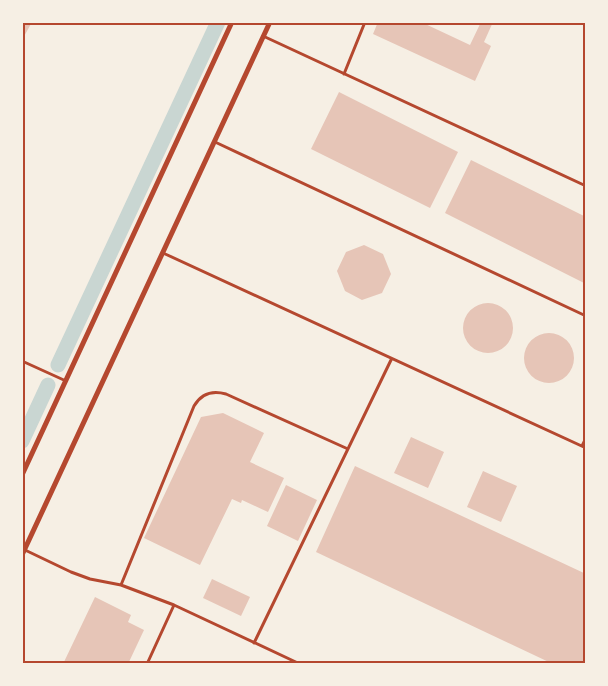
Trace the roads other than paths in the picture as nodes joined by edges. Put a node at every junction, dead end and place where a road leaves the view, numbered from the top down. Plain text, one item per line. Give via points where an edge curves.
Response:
1 (232, 22) edge
2 (270, 22) edge
3 (365, 22) edge
4 (263, 36) junction
5 (344, 74) junction
6 (214, 142) junction
7 (586, 186) edge
8 (162, 253) junction
9 (586, 316) edge
10 (391, 360) junction
11 (22, 361) edge
12 (66, 381) junction
13 (586, 438) edge
14 (584, 447) edge
15 (348, 449) junction
16 (22, 475) edge
17 (24, 552) edge
18 (121, 585) junction
19 (174, 605) junction
20 (254, 643) junction
21 (147, 664) edge
22 (300, 664) edge

1 - 12 street
2 - 4 street
3 - 5 lane
4 - 5 lane
4 - 6 street
5 - 7 lane
6 - 8 street
6 - 9 lane
8 - 10 lane
8 - 17 street
10 - 14 lane
10 - 15 lane
11 - 12 lane
12 - 16 street
13 - 14 lane
15 - 18 lane via 226,394 204,394 194,406
15 - 20 lane
17 - 18 lane via 90,579
18 - 19 lane
19 - 20 lane
19 - 21 lane
20 - 22 lane

